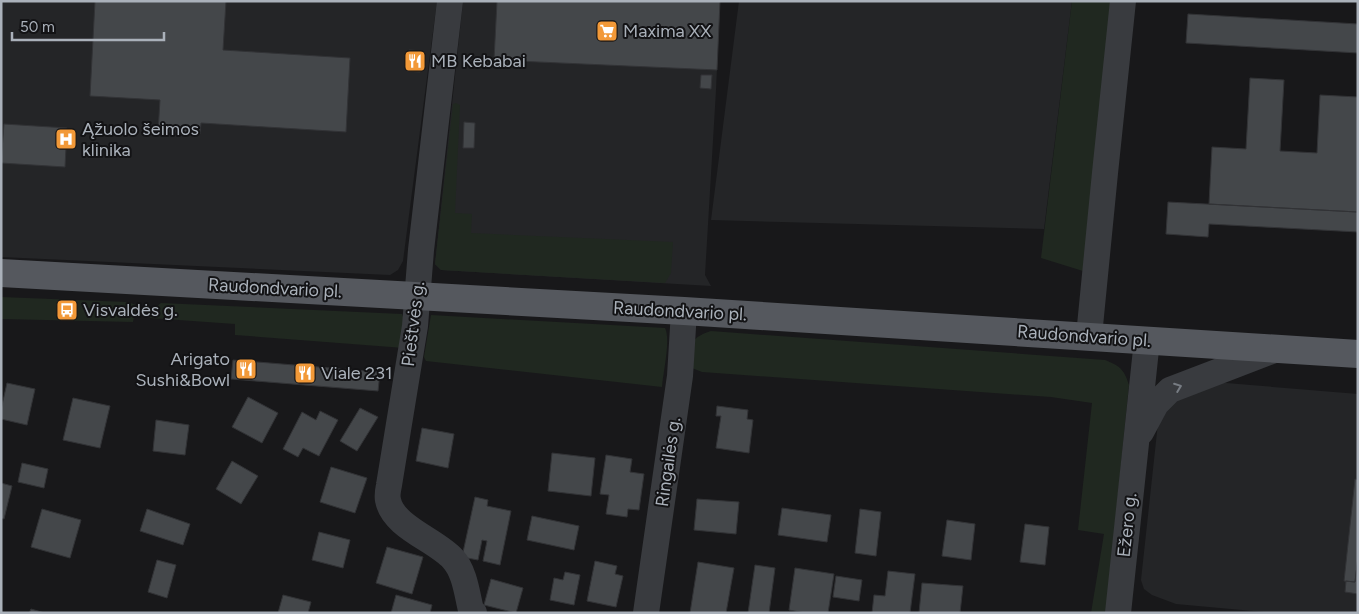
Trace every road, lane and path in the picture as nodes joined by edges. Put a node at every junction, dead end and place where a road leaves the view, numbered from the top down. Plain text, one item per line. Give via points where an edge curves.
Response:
1 (450, 1) edge
2 (1123, 1) edge
3 (1, 273) edge
4 (417, 295) junction
5 (684, 311) junction
6 (1090, 336) junction
7 (1148, 340) junction
8 (1277, 349) junction
9 (1358, 354) edge
10 (1138, 437) junction
11 (474, 613) edge
12 (646, 613) edge
13 (1118, 613) edge

1 - 4 street, Pieštvės g.
2 - 6 street
3 - 4 main road, Raudondvario pl.
4 - 5 main road, Raudondvario pl.
4 - 11 street, Pieštvės g. via 388,500 402,522 453,558 460,569
5 - 6 main road, Raudondvario pl.
5 - 12 street, Ringailės g. via 680,376
6 - 7 main road, Raudondvario pl.
7 - 8 main road, Raudondvario pl.
7 - 10 street, Ežero g.
8 - 9 main road, Raudondvario pl.
10 -> 8 street, Ežero g. via 1156,404 1170,390
10 - 13 street, Ežero g.

